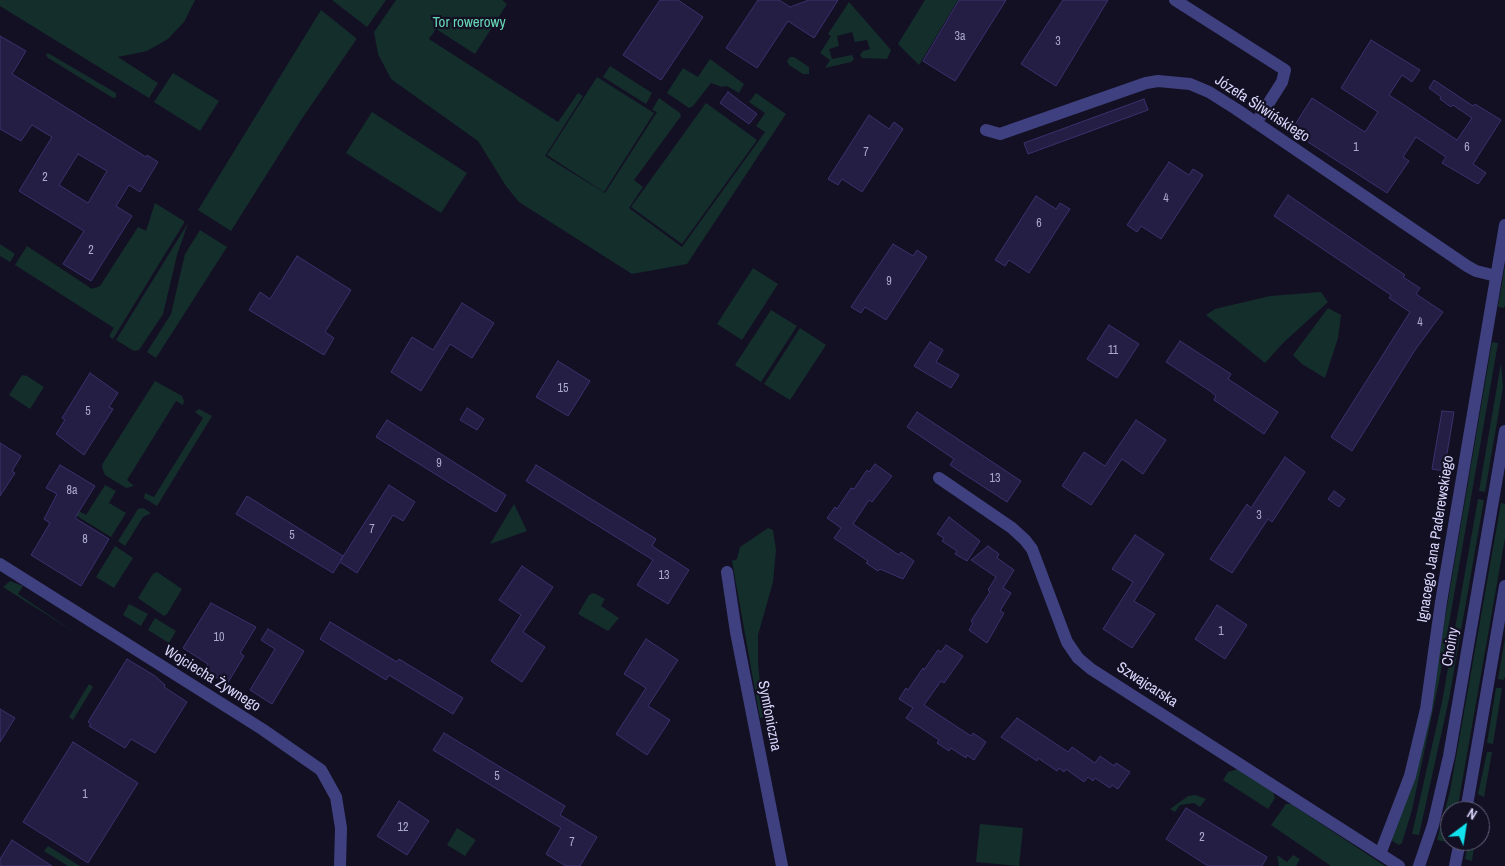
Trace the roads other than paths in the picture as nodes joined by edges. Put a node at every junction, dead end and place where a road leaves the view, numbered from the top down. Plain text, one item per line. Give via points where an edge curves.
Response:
1 (1175, 0) edge
2 (1256, 123) junction
3 (986, 130) dead end
4 (1505, 225) edge
5 (1496, 276) junction
6 (1505, 431) edge
7 (939, 478) dead end
8 (0, 564) edge
9 (727, 572) dead end
10 (1505, 586) edge
11 (1468, 801) edge
12 (1458, 851) edge
13 (1380, 854) junction
14 (340, 866) edge
15 (782, 866) edge
16 (1399, 866) edge
17 (1419, 866) edge
18 (1455, 866) edge

1 - 2 street via 1285,70 1282,82
2 - 3 street, Józefa Śliwińskiego via 1200,88 1180,82 1158,81 1132,87 1000,134
2 - 5 street, Józefa Śliwińskiego via 1476,272
4 - 5 street, Ignacego Jana Paderewskiego
5 - 13 street, Ignacego Jana Paderewskiego via 1426,709 1410,776
6 - 17 street, Choiny via 1449,756 1433,825
7 - 13 street, Szwajcarska via 1012,528 1032,549 1067,642 1078,658
8 - 14 street, Wojciecha Żywnego via 262,729 321,770 336,797 341,828
9 - 15 street, Symfoniczna
10 - 11 street
12 - 18 street
13 - 16 street, Szwajcarska

